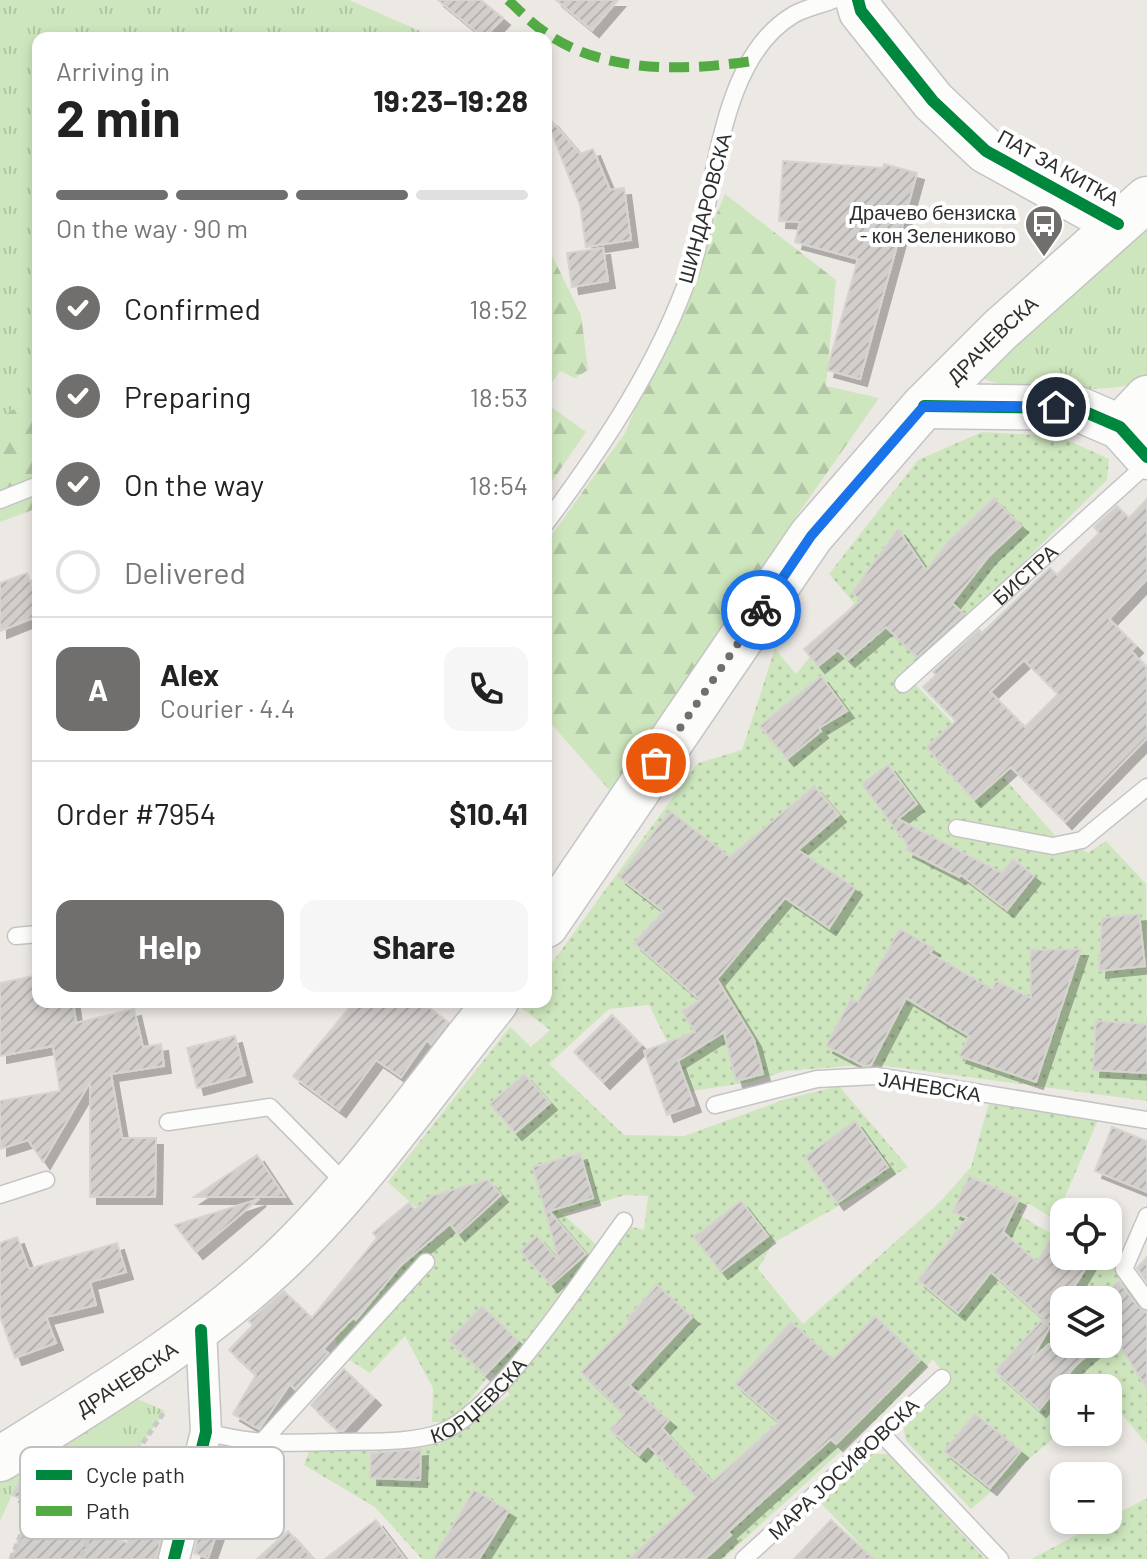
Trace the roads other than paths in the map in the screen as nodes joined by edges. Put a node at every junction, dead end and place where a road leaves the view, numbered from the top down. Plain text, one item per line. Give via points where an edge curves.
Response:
1 (833, 0) edge
2 (858, 0) edge
3 (1133, 212) edge
4 (924, 406) junction
5 (1138, 427) edge
6 (1147, 464) edge
7 (32, 487) edge
8 (0, 500) edge
9 (552, 515) edge
10 (903, 684) dead end
11 (1147, 787) edge
12 (957, 828) dead end
13 (552, 916) edge
14 (32, 935) edge
15 (16, 936) dead end
16 (491, 1008) edge
17 (715, 1105) dead end
18 (1147, 1120) edge
19 (168, 1122) dead end
20 (46, 1180) dead end
21 (348, 1186) junction
22 (0, 1195) edge
23 (1147, 1216) edge
24 (624, 1221) dead end
25 (426, 1262) dead end
26 (1147, 1301) edge
27 (201, 1330) junction
28 (942, 1378) dead end
29 (206, 1432) junction
30 (881, 1433) junction
31 (261, 1443) junction
32 (202, 1447) edge
33 (0, 1459) edge
34 (179, 1539) edge
35 (174, 1559) edge
36 (744, 1559) edge
37 (1000, 1559) edge

1 - 9 lane, ШИНДАРОВСКА via 793,15 761,45 735,95 691,269 657,349 606,442
2 - 3 main road, ПАТ ЗА КИТКА via 861,11 933,101 986,151
3 - 4 main road, ДРАЧЕВСКА
4 - 5 main road via 1076,408
4 - 13 main road, ДРАЧЕВСКА via 811,536
6 - 10 lane, БИСТРА
7 - 8 lane
11 - 12 lane via 1082,840 1053,846
14 - 15 lane
16 - 21 main road, ДРАЧЕВСКА
17 - 18 lane, ЈАНЕВСКА via 817,1079 876,1076
19 - 21 lane via 270,1107
20 - 22 lane
21 - 27 main road, ДРАЧЕВСКА via 287,1254
23 - 26 lane via 1124,1269
24 - 31 lane, КОРЏЕВСКА via 503,1382 470,1416 440,1433 381,1441
25 - 31 lane
27 - 29 street
27 - 33 main road, ДРАЧЕВСКА
28 - 30 lane, МАРА ЈОСИФОВСКА
29 - 31 lane, КОРЏЕВСКА
29 - 32 street
30 - 36 lane, МАРА ЈОСИФОВСКА
30 - 37 lane
34 - 35 street

